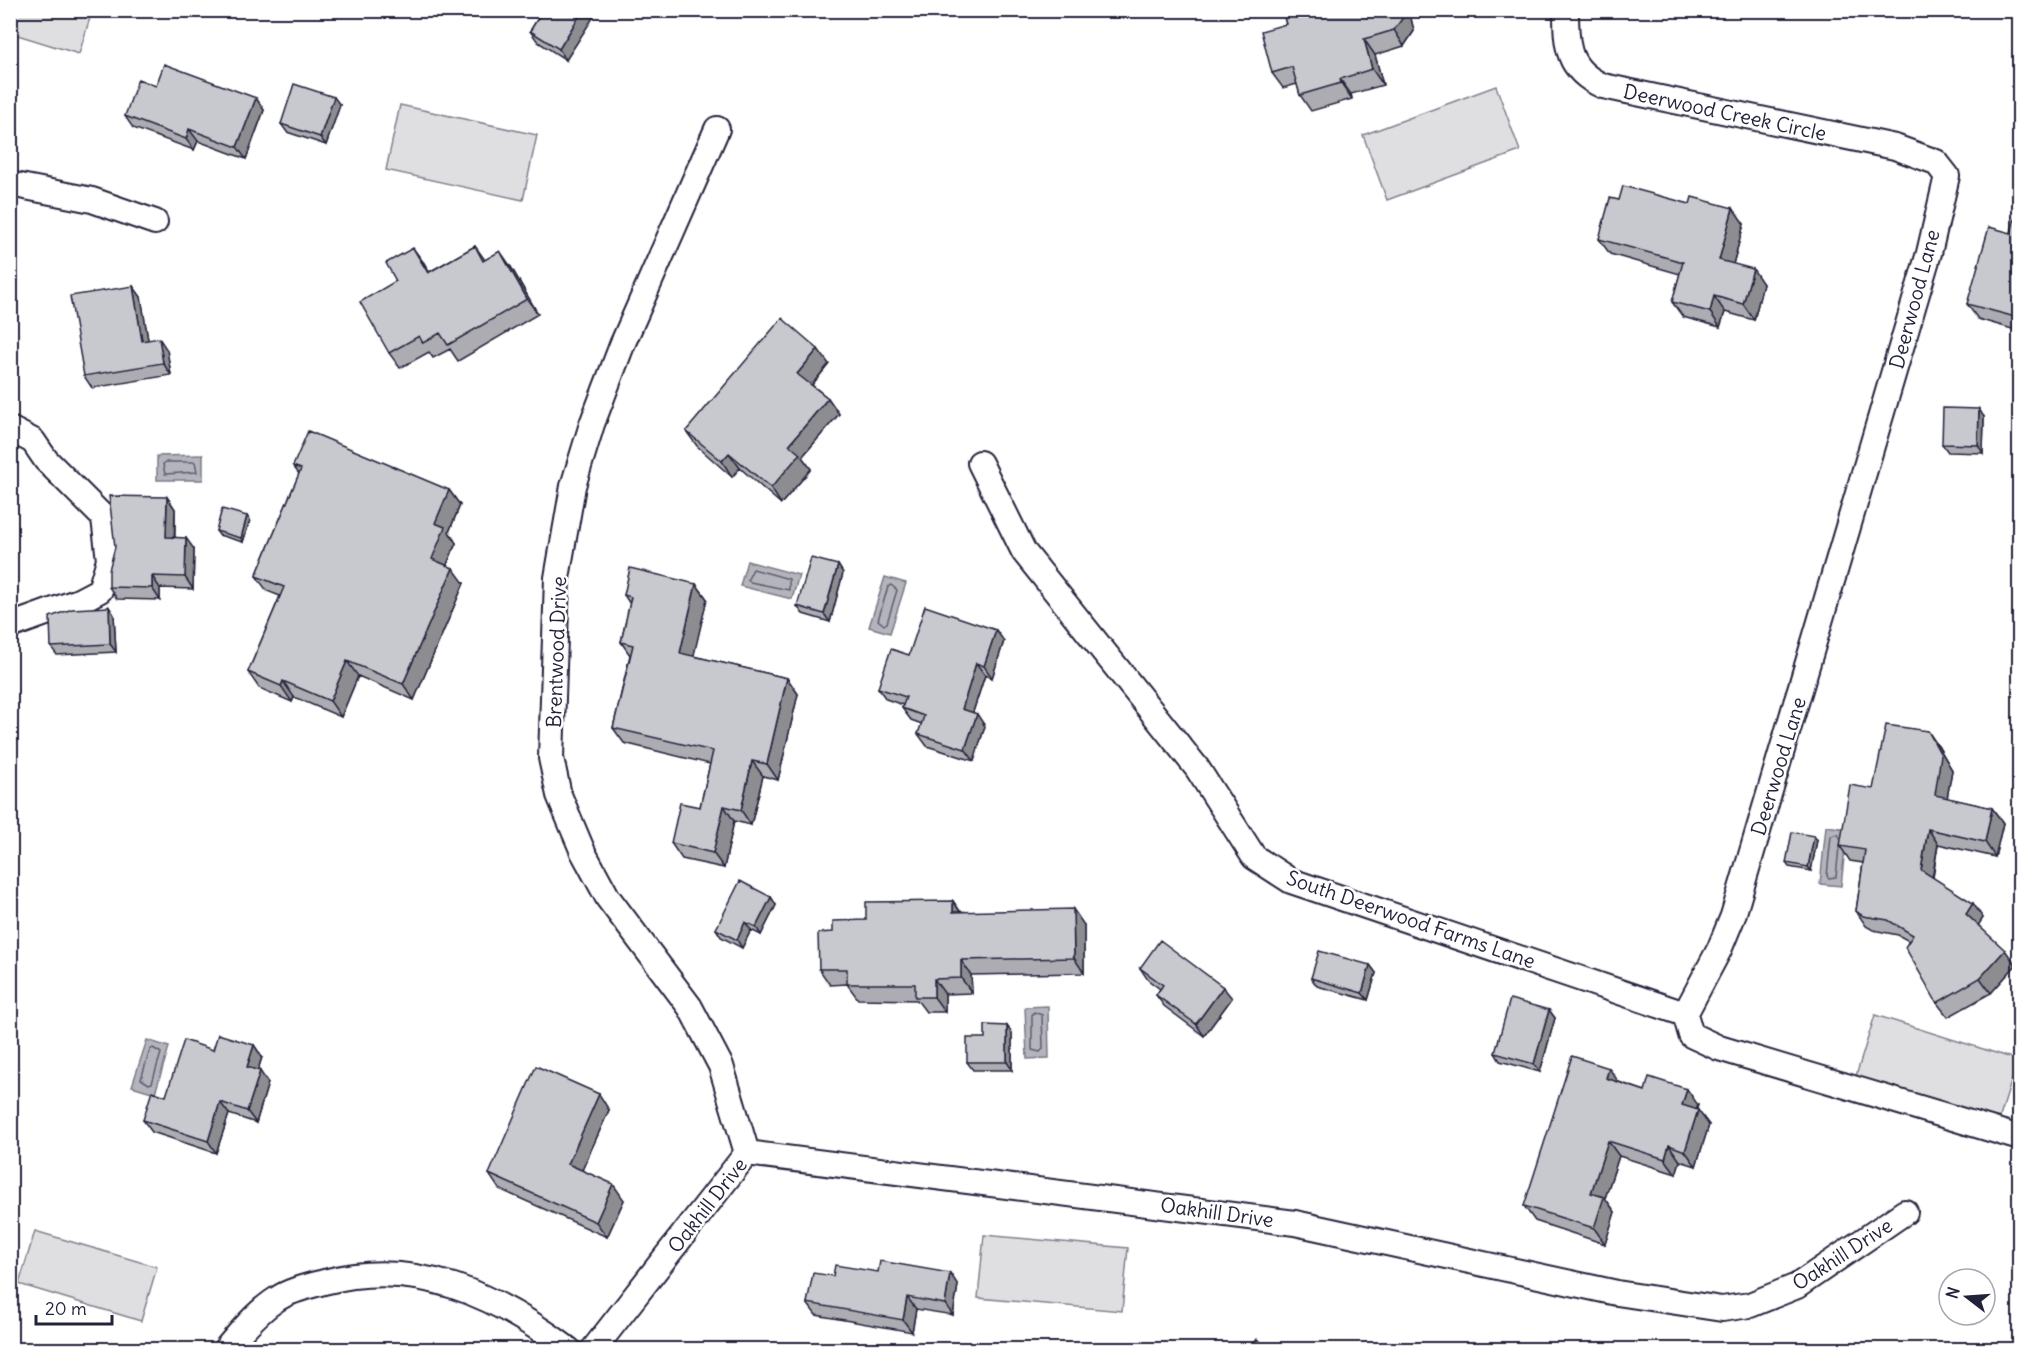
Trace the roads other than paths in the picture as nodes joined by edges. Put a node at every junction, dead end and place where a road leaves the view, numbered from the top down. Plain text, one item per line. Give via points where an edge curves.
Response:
1 (1566, 10) edge
2 (717, 129) dead end
3 (1936, 162) joint
4 (10, 184) edge
5 (155, 222) dead end
6 (10, 429) edge
7 (980, 463) dead end
8 (10, 626) edge
9 (1685, 1014) junction
10 (2019, 1138) edge
11 (747, 1153) junction
12 (1905, 1212) dead end
13 (225, 1350) edge
14 (569, 1350) edge
15 (593, 1350) edge

1 - 3 street, Deerwood Creek Circle via 1570,57 1590,80 1603,86 1895,147
2 - 11 street, Brentwood Drive via 622,345 573,486 557,578 551,758 559,795 608,898 690,1007 722,1066
3 - 9 street, Deerwood Lane via 1947,176 1929,253 1836,573 1733,916
4 - 5 street via 92,200
6 - 8 street via 33,441 46,460 104,518 109,560 100,590
7 - 9 street, South Deerwood Farms Lane via 1024,552 1197,768 1254,857 1291,880
9 - 10 street via 1692,1035 1719,1048
11 - 12 street, Oakhill Drive via 1295,1223 1617,1293 1722,1309 1750,1305 1797,1286
11 - 15 street, Oakhill Drive
13 - 14 street via 278,1298 352,1275 399,1273 453,1284 532,1322

